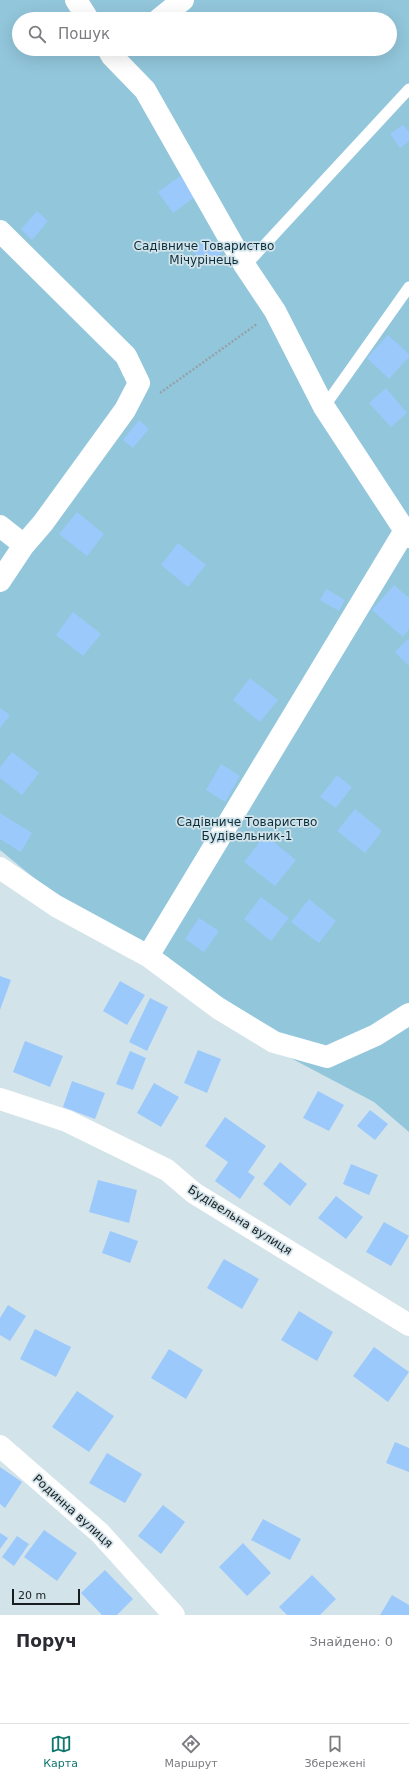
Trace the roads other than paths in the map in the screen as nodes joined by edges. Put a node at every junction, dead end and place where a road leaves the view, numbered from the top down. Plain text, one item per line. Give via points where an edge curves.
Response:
1 (76, 0) edge
2 (183, 0) edge
3 (84, 12) edge
4 (168, 12) edge
5 (117, 56) edge
6 (409, 89) edge
7 (0, 231) edge
8 (245, 266) junction
9 (409, 287) edge
10 (324, 407) junction
11 (0, 526) edge
12 (407, 534) edge
13 (24, 545) junction
14 (0, 581) edge
15 (0, 868) edge
16 (148, 956) junction
17 (409, 1014) edge
18 (0, 1099) edge
19 (409, 1325) edge
20 (0, 1446) edge
21 (174, 1615) edge

1 - 3 street
2 - 4 street
5 - 8 street via 145,90
6 - 8 lane
7 - 13 street via 126,356 138,383 125,410 43,523
8 - 10 street via 275,311
9 - 10 lane
10 - 12 street
11 - 13 street
12 - 16 street
13 - 14 street
15 - 16 street via 56,906
16 - 17 street via 218,1008 274,1042 327,1057 376,1035
18 - 19 street, Будівельна вулиця via 67,1121 167,1170 194,1192
20 - 21 street, Родинна вулиця via 100,1533

